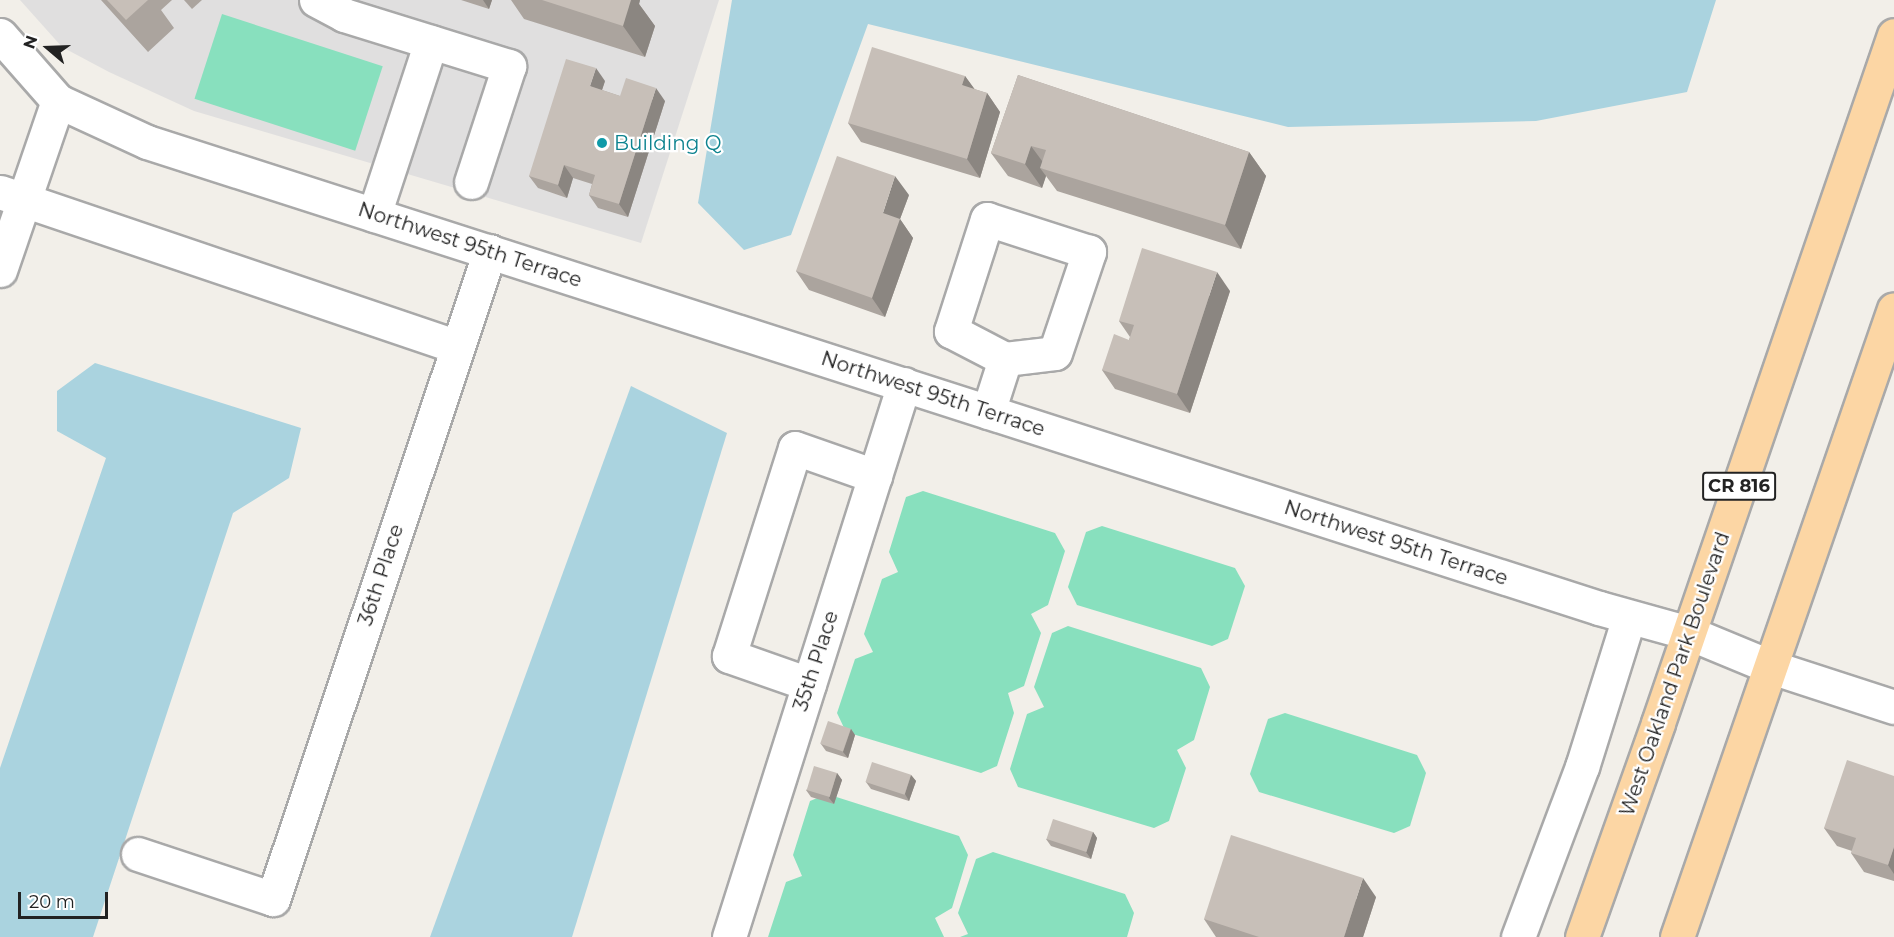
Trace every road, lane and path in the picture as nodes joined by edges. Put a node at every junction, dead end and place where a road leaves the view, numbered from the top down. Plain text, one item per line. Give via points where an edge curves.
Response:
1 (316, 0) edge
2 (0, 35) edge
3 (1894, 35) edge
4 (431, 42) junction
5 (58, 101) junction
6 (471, 182) dead end
7 (13, 196) edge
8 (374, 215) junction
9 (490, 251) junction
10 (0, 270) edge
11 (1894, 309) edge
12 (457, 347) junction
13 (1005, 359) junction
14 (904, 384) junction
15 (988, 412) junction
16 (875, 476) junction
17 (1629, 617) junction
18 (1689, 633) junction
19 (1772, 667) junction
20 (809, 684) junction
21 (1894, 707) edge
22 (138, 854) dead end
23 (729, 937) edge
24 (1518, 937) edge
25 (1582, 937) edge
26 (1677, 937) edge

1 - 4 street via 344,15
2 - 5 street, Northwest 95th Terrace
3 - 18 main road, West Oakland Park Boulevard / CR 816
4 - 6 street via 509,66
4 - 8 street
5 - 7 street
5 - 8 street, Northwest 95th Terrace via 147,142
7 - 10 street
7 - 12 street
8 - 9 street, Northwest 95th Terrace
9 - 12 street, 36th Place
9 - 14 street, Northwest 95th Terrace
11 - 19 main road
12 - 22 street, 36th Place via 273,899
13 - 13 street via 1055,353 1089,252 987,219 951,331
13 - 15 street
14 - 15 street, Northwest 95th Terrace
14 - 16 street, 35th Place
15 - 17 street, Northwest 95th Terrace
16 - 20 street, 35th Place
16 - 20 street via 795,448 729,656
17 - 18 street, Northwest 95th Terrace
17 - 24 street via 1582,767
18 - 19 street, Northwest 95th Terrace
18 - 25 main road, West Oakland Park Boulevard / CR 816
19 - 21 street, Northwest 95th Terrace
19 - 26 main road
20 - 23 street, 35th Place

